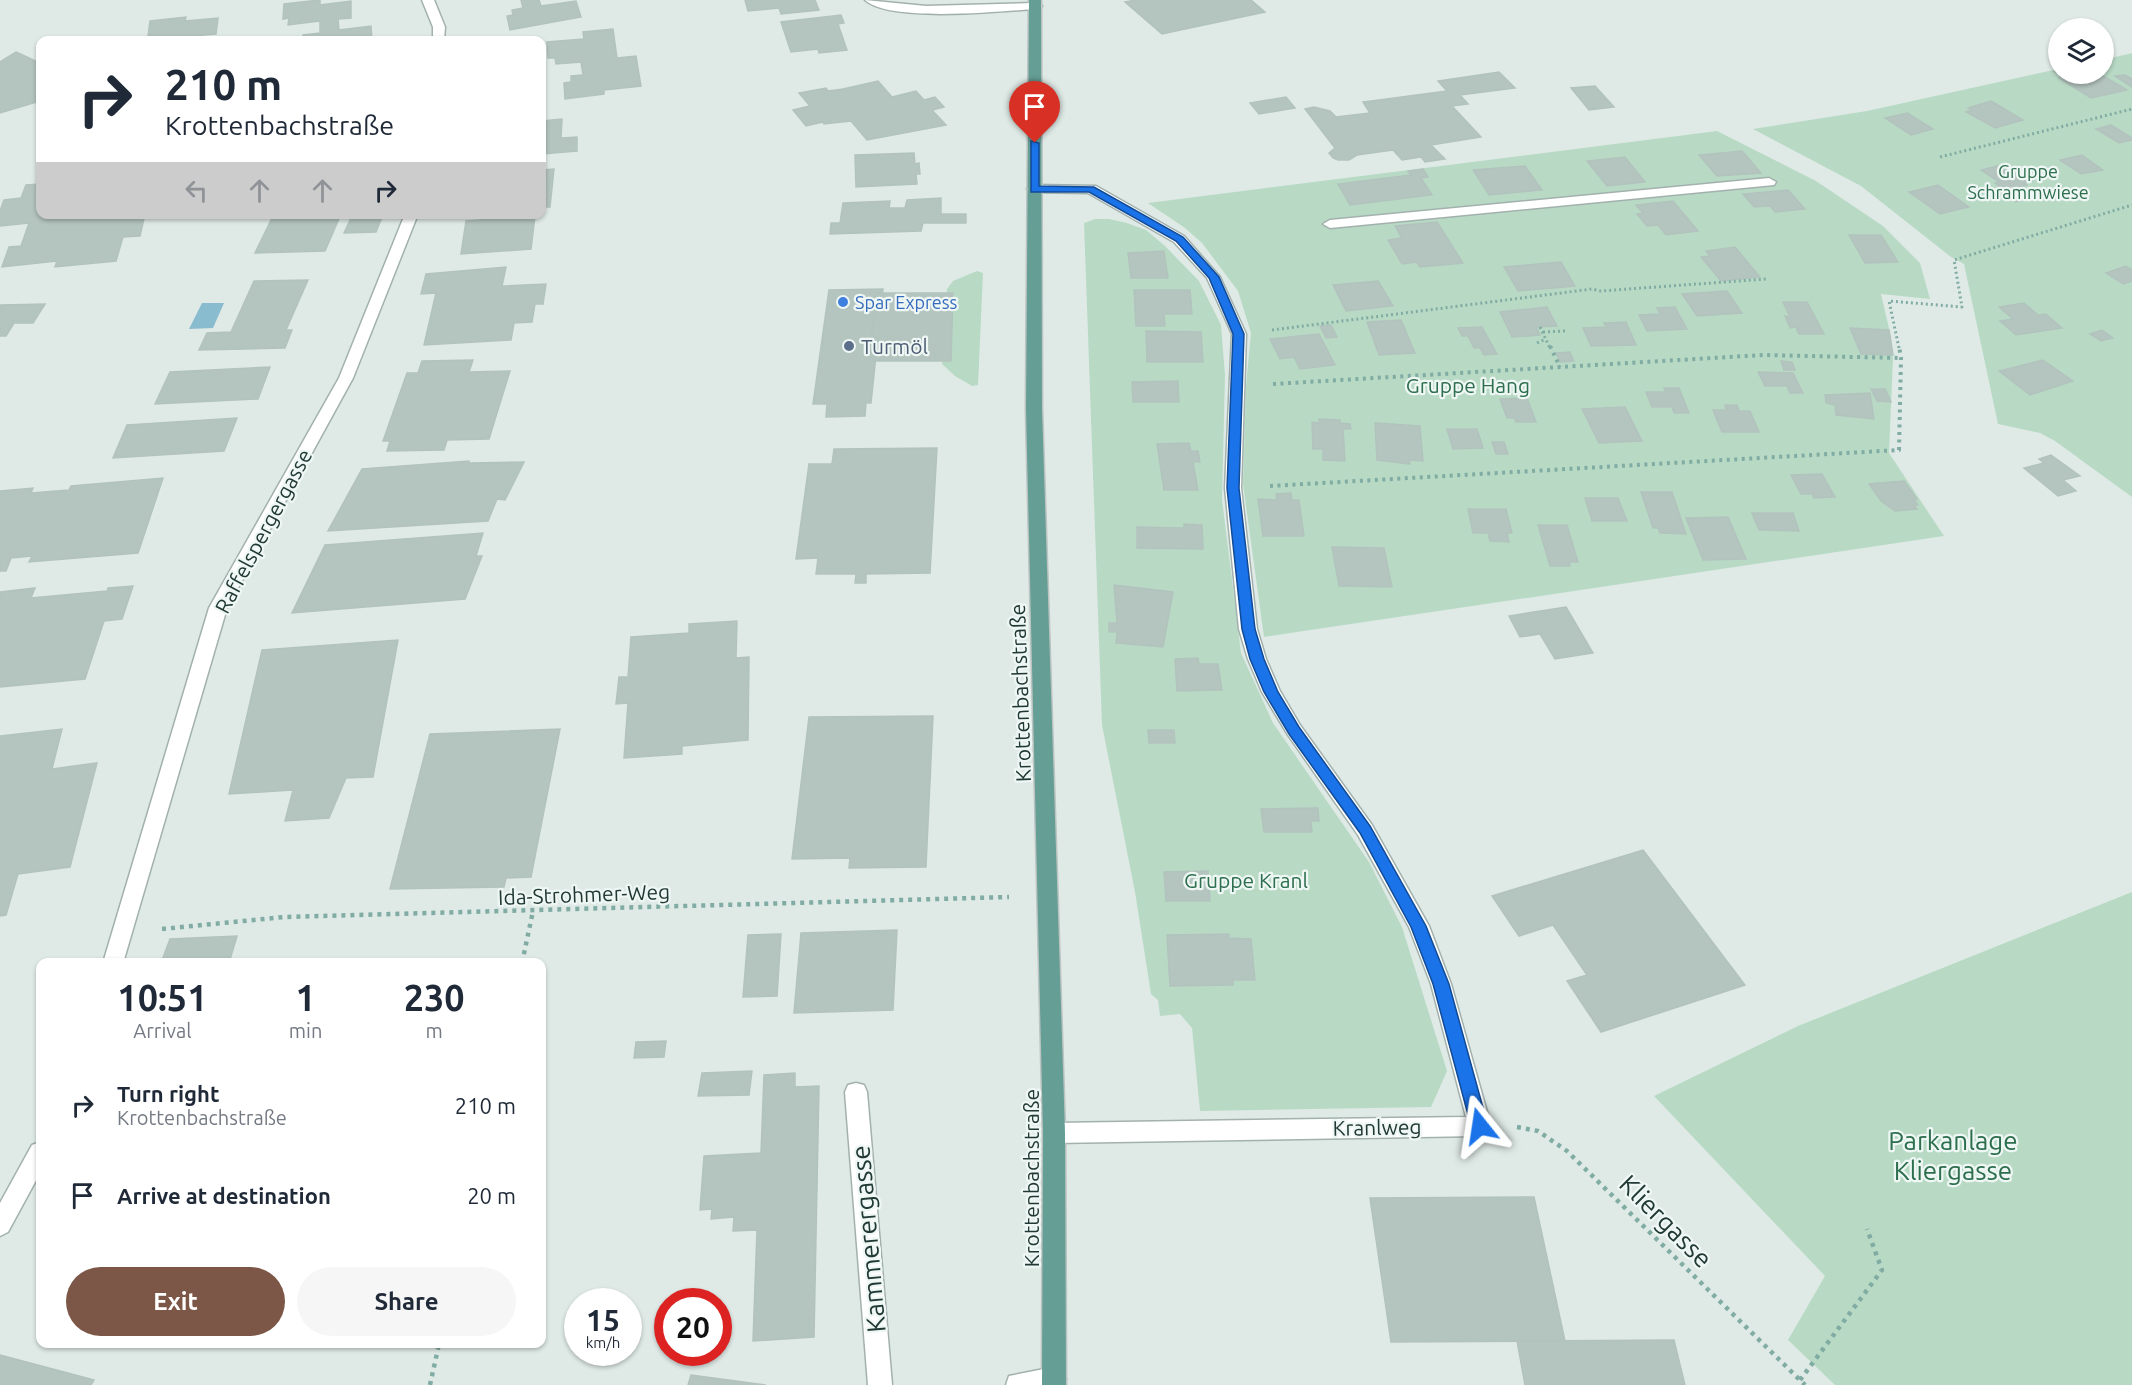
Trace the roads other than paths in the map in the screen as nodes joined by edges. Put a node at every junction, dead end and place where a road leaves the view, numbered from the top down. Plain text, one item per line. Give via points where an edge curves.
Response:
1 (428, 0) edge
2 (871, 0) edge
3 (1035, 3) edge
4 (439, 36) edge
5 (1769, 182) dead end
6 (1034, 189) junction
7 (410, 219) edge
8 (1330, 224) dead end
9 (113, 958) edge
10 (856, 1092) dead end
11 (1054, 1133) junction
12 (36, 1159) edge
13 (0, 1225) edge
14 (1054, 1382) edge
15 (880, 1385) edge
16 (1018, 1385) edge

1 - 4 street
2 - 3 street via 879,5 913,9
3 - 6 main road, Krottenbachstraße
5 - 8 street
6 - 11 main road, Krottenbachstraße via 1034,409
6 - 11 street, Kranlweg via 1091,189 1179,239 1213,277 1239,334 1233,488 1248,629 1263,675 1294,730 1365,830 1419,926 1441,984 1480,1126
7 - 9 street, Raffelspergergasse via 346,378 218,608
10 - 15 street, Kammerergasse
11 - 14 main road, Krottenbachstraße
12 - 13 street
14 - 16 street

